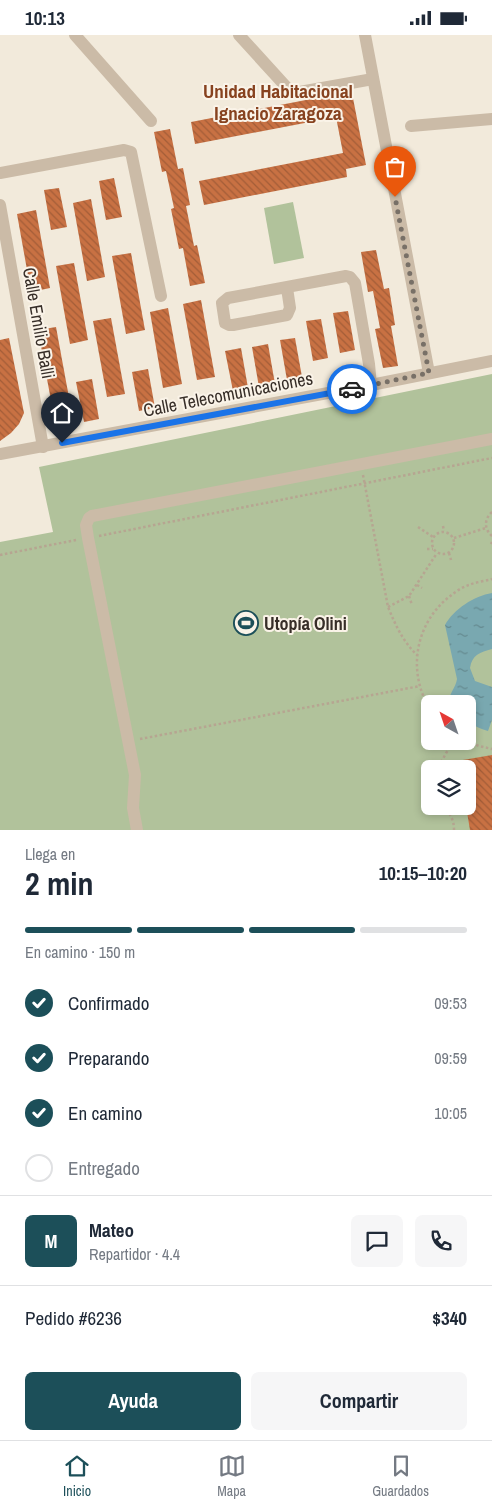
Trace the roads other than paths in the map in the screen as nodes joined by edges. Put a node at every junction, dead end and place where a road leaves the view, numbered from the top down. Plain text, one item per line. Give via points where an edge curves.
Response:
1 (75, 35) edge
2 (239, 35) edge
3 (365, 35) edge
4 (373, 79) junction
5 (492, 119) edge
6 (151, 121) dead end
7 (410, 126) dead end
8 (0, 173) edge
9 (0, 205) edge
10 (287, 288) junction
11 (161, 296) dead end
12 (492, 361) edge
13 (429, 373) junction
14 (371, 385) junction
15 (492, 439) edge
16 (43, 447) junction
17 (0, 454) edge
18 (137, 830) edge

1 - 6 street
2 - 4 street via 294,93
3 - 4 street
4 - 13 street
5 - 7 street
8 - 11 street via 124,150 131,152
9 - 16 street, Calle Emilio Balli
10 - 10 street via 224,300 225,323 232,325 287,315 290,308
10 - 14 street via 346,276 354,279
12 - 13 street, Calle Telecomunicaciones
13 - 14 street, Calle Telecomunicaciones
14 - 16 street, Calle Telecomunicaciones
15 - 18 street via 92,516 87,521 135,775 133,808
16 - 17 street, Calle Telecomunicaciones

